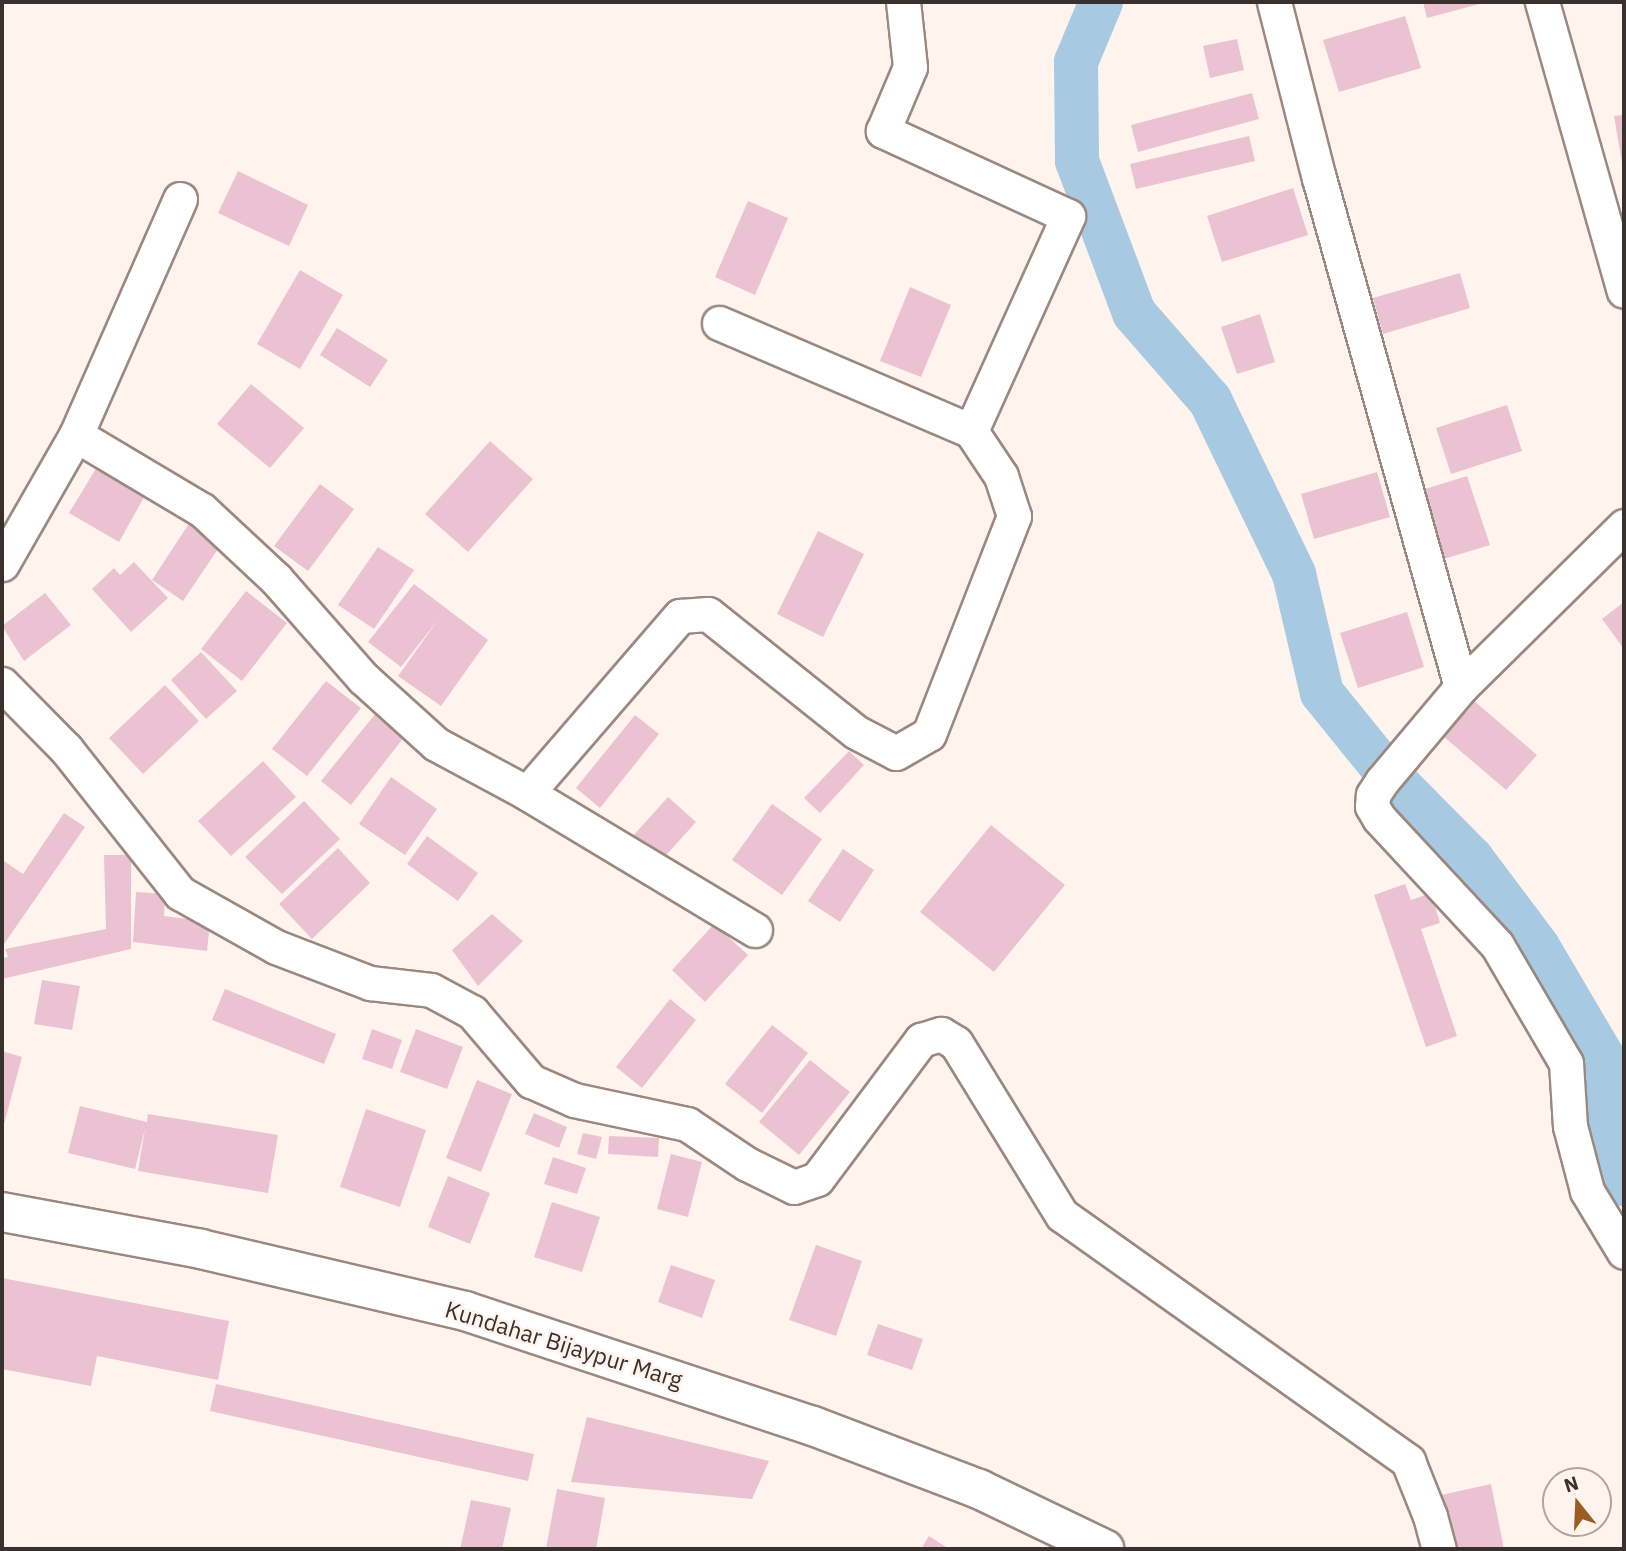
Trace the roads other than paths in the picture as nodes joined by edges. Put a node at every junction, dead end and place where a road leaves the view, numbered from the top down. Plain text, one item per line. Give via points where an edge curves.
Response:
1 (903, 2) edge
2 (1275, 2) edge
3 (1542, 2) edge
4 (180, 199) dead end
5 (1624, 291) edge
6 (719, 323) dead end
7 (971, 431) junction
8 (76, 435) junction
9 (1624, 526) edge
10 (2, 564) edge
11 (2, 684) edge
12 (1461, 687) junction
13 (527, 793) junction
14 (755, 930) dead end
15 (2, 1212) edge
16 (1624, 1252) edge
17 (1104, 1549) edge
18 (1439, 1549) edge

1 - 7 street via 910,67 883,131 1069,216
2 - 12 street
3 - 5 street
4 - 8 street
6 - 7 street
7 - 13 street via 1001,476 1014,516 929,734 896,753 856,732 708,614 680,616
8 - 10 street
8 - 13 street via 202,510 276,579 363,678 436,744
9 - 12 street
11 - 18 street via 66,749 180,893 276,947 370,983 431,990 472,1012 531,1082 574,1100 687,1124 747,1164 794,1187 817,1179 920,1040 941,1034 956,1043 1062,1215 1408,1461
12 - 16 street via 1382,781 1372,806 1497,945 1566,1063 1570,1126 1587,1191
13 - 14 street
15 - 17 main road, Kundahar Bijaypur Marg via 201,1249 465,1311 813,1426 979,1489

